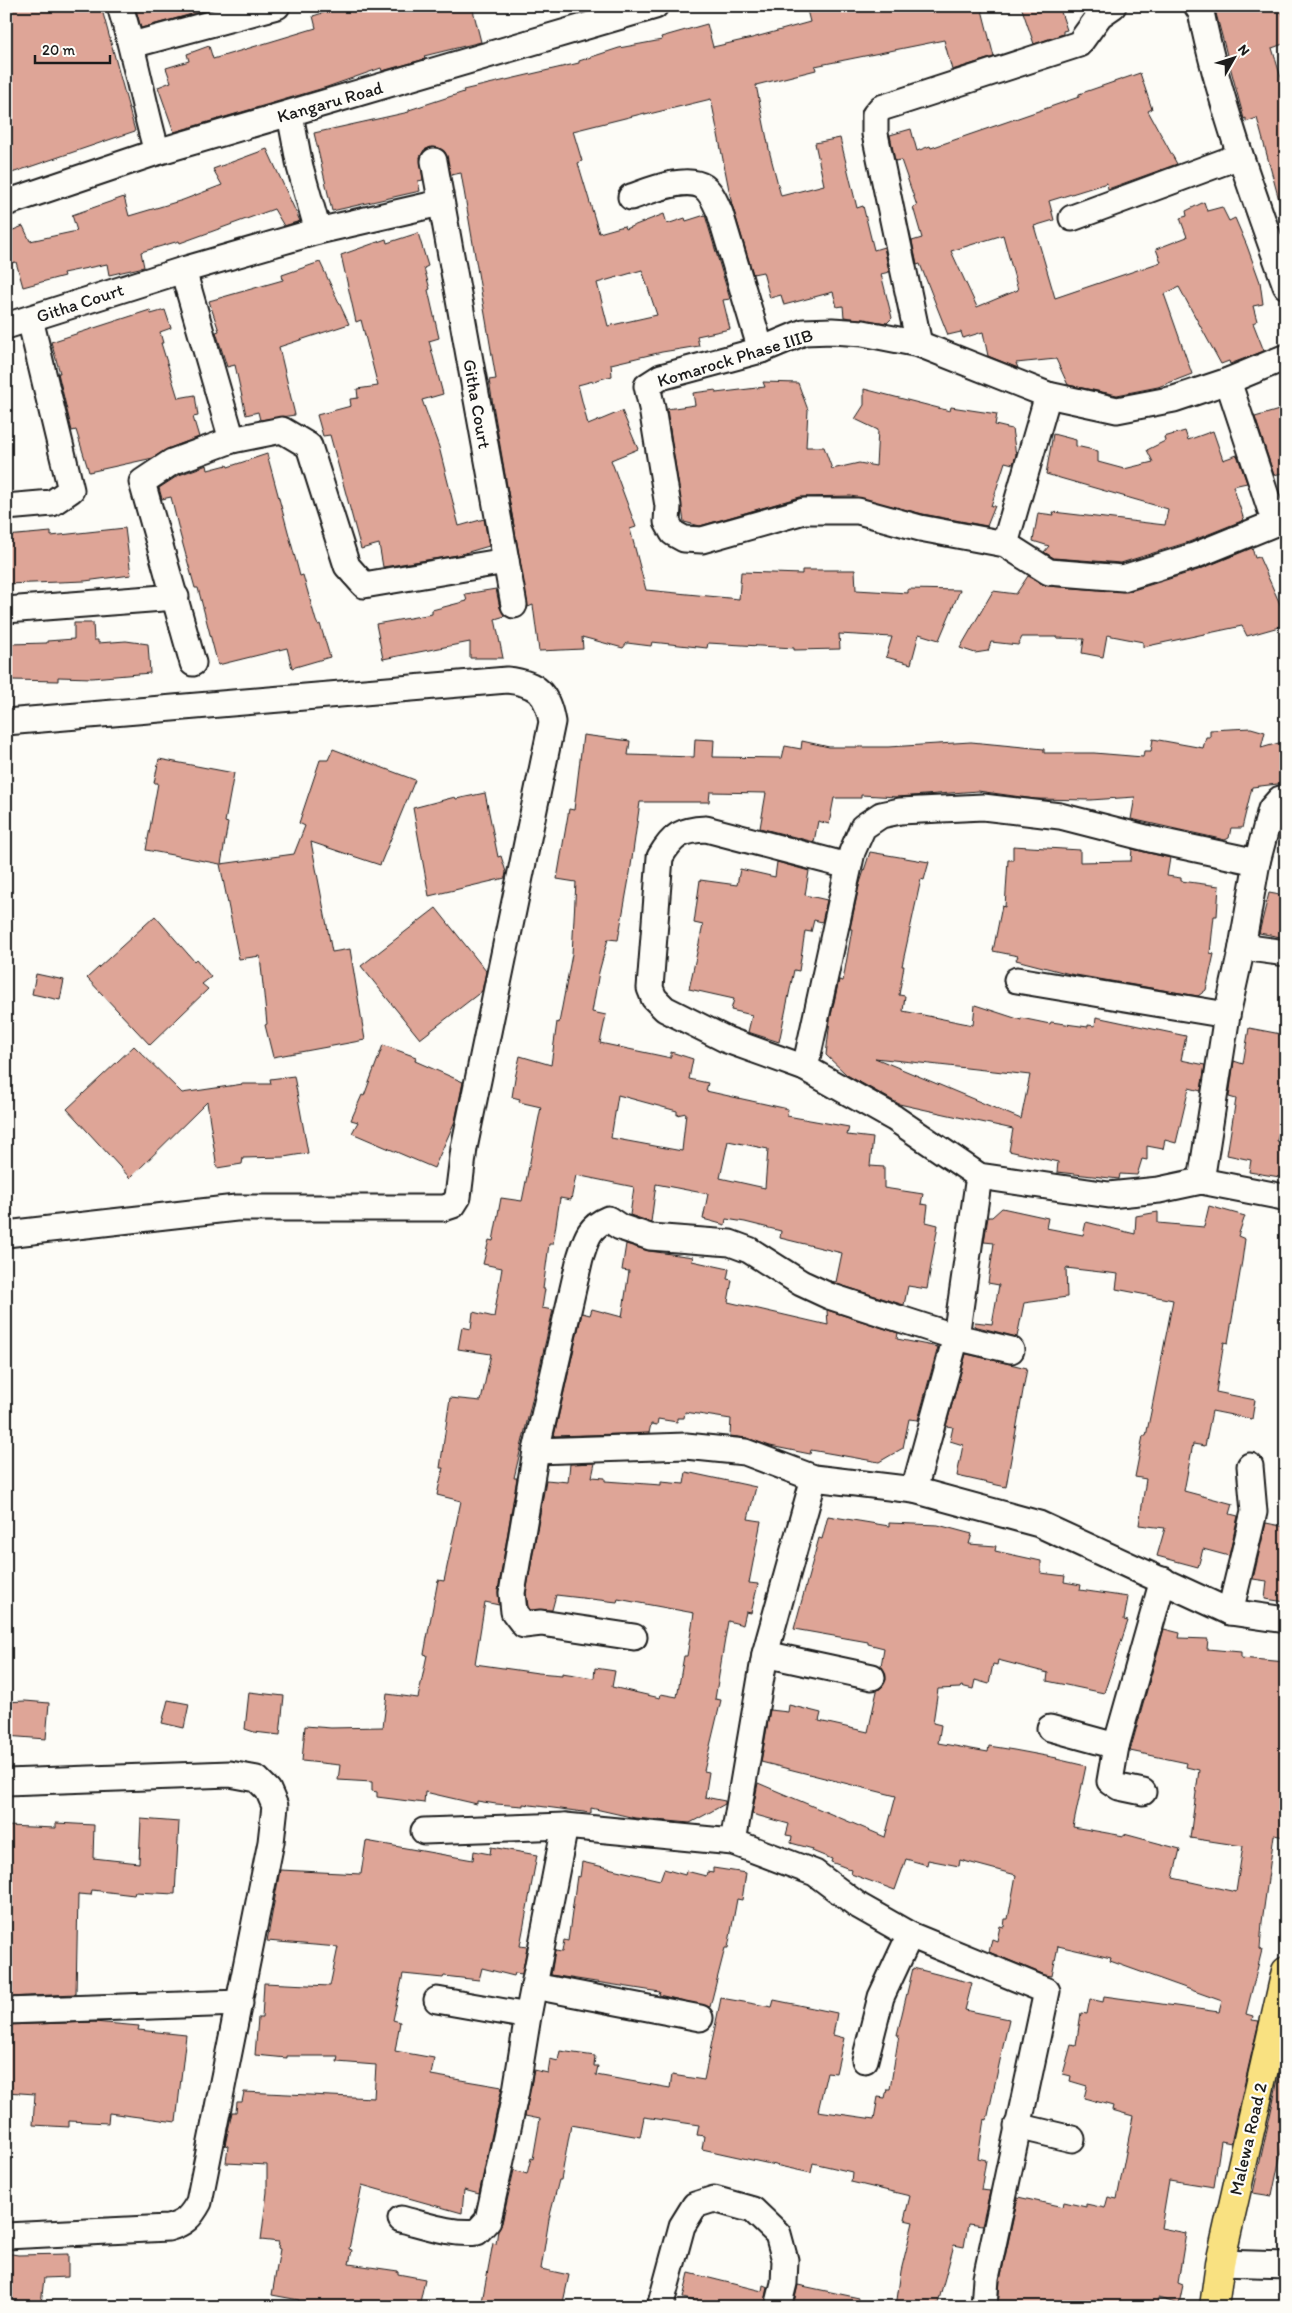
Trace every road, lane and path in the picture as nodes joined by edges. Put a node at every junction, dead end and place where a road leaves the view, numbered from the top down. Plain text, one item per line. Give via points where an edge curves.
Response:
1 (120, 6) edge
2 (277, 6) edge
3 (656, 6) edge
4 (1113, 6) edge
5 (1198, 6) edge
6 (132, 45) junction
7 (290, 114) junction
8 (157, 152) junction
9 (1240, 156) junction
10 (434, 161) dead end
11 (631, 197) dead end
12 (6, 203) edge
13 (440, 203) junction
14 (1072, 218) dead end
15 (318, 231) junction
16 (183, 270) junction
17 (1286, 286) edge
18 (18, 323) edge
19 (920, 344) junction
20 (761, 350) junction
21 (1286, 357) edge
22 (1228, 381) junction
23 (1048, 395) junction
24 (232, 440) junction
25 (6, 507) edge
26 (1283, 522) edge
27 (1005, 544) junction
28 (506, 561) junction
29 (176, 597) junction
30 (514, 605) dead end
31 (6, 610) edge
32 (193, 663) dead end
33 (6, 722) edge
34 (1286, 798) edge
35 (1257, 862) junction
36 (848, 866) junction
37 (1242, 947) junction
38 (1286, 953) edge
39 (1017, 980) dead end
40 (1227, 1016) junction
41 (805, 1068) junction
42 (979, 1176) junction
43 (1201, 1181) junction
44 (1286, 1199) edge
45 (6, 1234) edge
46 (956, 1338) junction
47 (1011, 1350) dead end
48 (536, 1452) junction
49 (1250, 1466) dead end
50 (814, 1478) junction
51 (914, 1490) junction
52 (1164, 1580) junction
53 (1230, 1612) junction
54 (1286, 1620) edge
55 (634, 1637) dead end
56 (765, 1654) junction
57 (872, 1677) dead end
58 (1050, 1728) dead end
59 (1116, 1746) junction
60 (6, 1782) edge
61 (1143, 1792) dead end
62 (565, 1826) junction
63 (424, 1831) dead end
64 (733, 1842) junction
65 (910, 1934) junction
66 (1286, 1971) edge
67 (534, 1986) junction
68 (437, 2000) dead end
69 (240, 2003) junction
70 (6, 2011) edge
71 (528, 2016) junction
72 (700, 2018) dead end
73 (865, 2060) dead end
74 (1017, 2126) junction
75 (1072, 2139) dead end
76 (401, 2219) dead end
77 (6, 2236) edge
78 (1220, 2263) junction
79 (1286, 2265) edge
80 (660, 2307) edge
81 (778, 2307) edge
82 (984, 2307) edge
83 (1214, 2307) edge

1 - 6 street
2 - 6 street
3 - 7 street, Kangaru Road
4 - 19 street via 1100,15 1079,44 881,108 874,115 875,134
5 - 9 street
6 - 8 street
7 - 8 street, Kangaru Road
7 - 15 street via 300,167
8 - 12 street, Kangaru Road
9 - 14 street
9 - 17 street
10 - 13 street, Githa Court
11 - 20 street via 666,185 690,183 703,186 712,196
13 - 15 street, Githa Court
13 - 28 street, Githa Court
15 - 16 street, Githa Court
16 - 18 street, Githa Court
16 - 24 street
18 - 25 street via 71,490 52,503
19 - 20 street, Komarock Phase IIIB via 863,334 804,332
19 - 23 street, Komarock Phase IIIB
20 - 27 street, Komarock Phase IIIB via 661,377 646,386 668,506 668,522 673,532 684,539 702,540 804,511 858,512
21 - 22 street, Komarock Phase IIIB
22 - 23 street, Komarock Phase IIIB via 1174,399 1117,410
22 - 26 street via 1272,514
23 - 27 street
24 - 28 street via 282,430 309,446 347,566 364,585
24 - 29 street via 172,462 142,482
26 - 27 street, Komarock Phase IIIB via 1194,556 1123,578 1049,572
28 - 30 street, Githa Court
29 - 31 street
29 - 32 street
33 - 45 street via 507,680 526,682 540,692 548,703 552,722 464,1148 458,1197 453,1206 236,1208
34 - 35 street via 1280,799 1271,809
35 - 36 street via 1060,816 983,807 900,811 881,815 862,827
35 - 37 street
36 - 41 street
36 - 41 street via 706,829 686,830 669,842 660,857 650,988 654,998 665,1009 727,1040
37 - 38 street
37 - 40 street
39 - 40 street
40 - 43 street
41 - 42 street via 894,1118
42 - 43 street via 1108,1195
42 - 46 street
43 - 44 street
46 - 47 street
46 - 48 street via 829,1296 749,1250 730,1243 650,1237 620,1227 608,1219 599,1222 586,1236
46 - 51 street
48 - 50 street via 686,1446 745,1452
48 - 55 street via 512,1593 514,1612 524,1625 541,1623
49 - 53 street via 1254,1512
50 - 51 street
50 - 56 street
51 - 52 street via 1039,1524
52 - 53 street
52 - 59 street
53 - 54 street
56 - 57 street
56 - 64 street
58 - 59 street
59 - 61 street via 1110,1781 1119,1787
60 - 69 street via 230,1774 257,1778 268,1790 275,1806
62 - 63 street
62 - 64 street
62 - 67 street
64 - 65 street via 815,1873 859,1906
65 - 73 street via 881,1997
65 - 74 street via 1047,1991
66 - 78 main road, Malewa Road 2
67 - 71 street
67 - 72 street
68 - 71 street
69 - 70 street
69 - 77 street via 199,2202 192,2216 180,2225 168,2228
71 - 76 street via 494,2200 484,2226 477,2232 468,2233
74 - 75 street
74 - 82 street via 986,2278
78 - 79 street
78 - 83 main road, Malewa Road 2
80 - 81 street via 682,2226 695,2205 714,2199 753,2210 778,2234 785,2260

